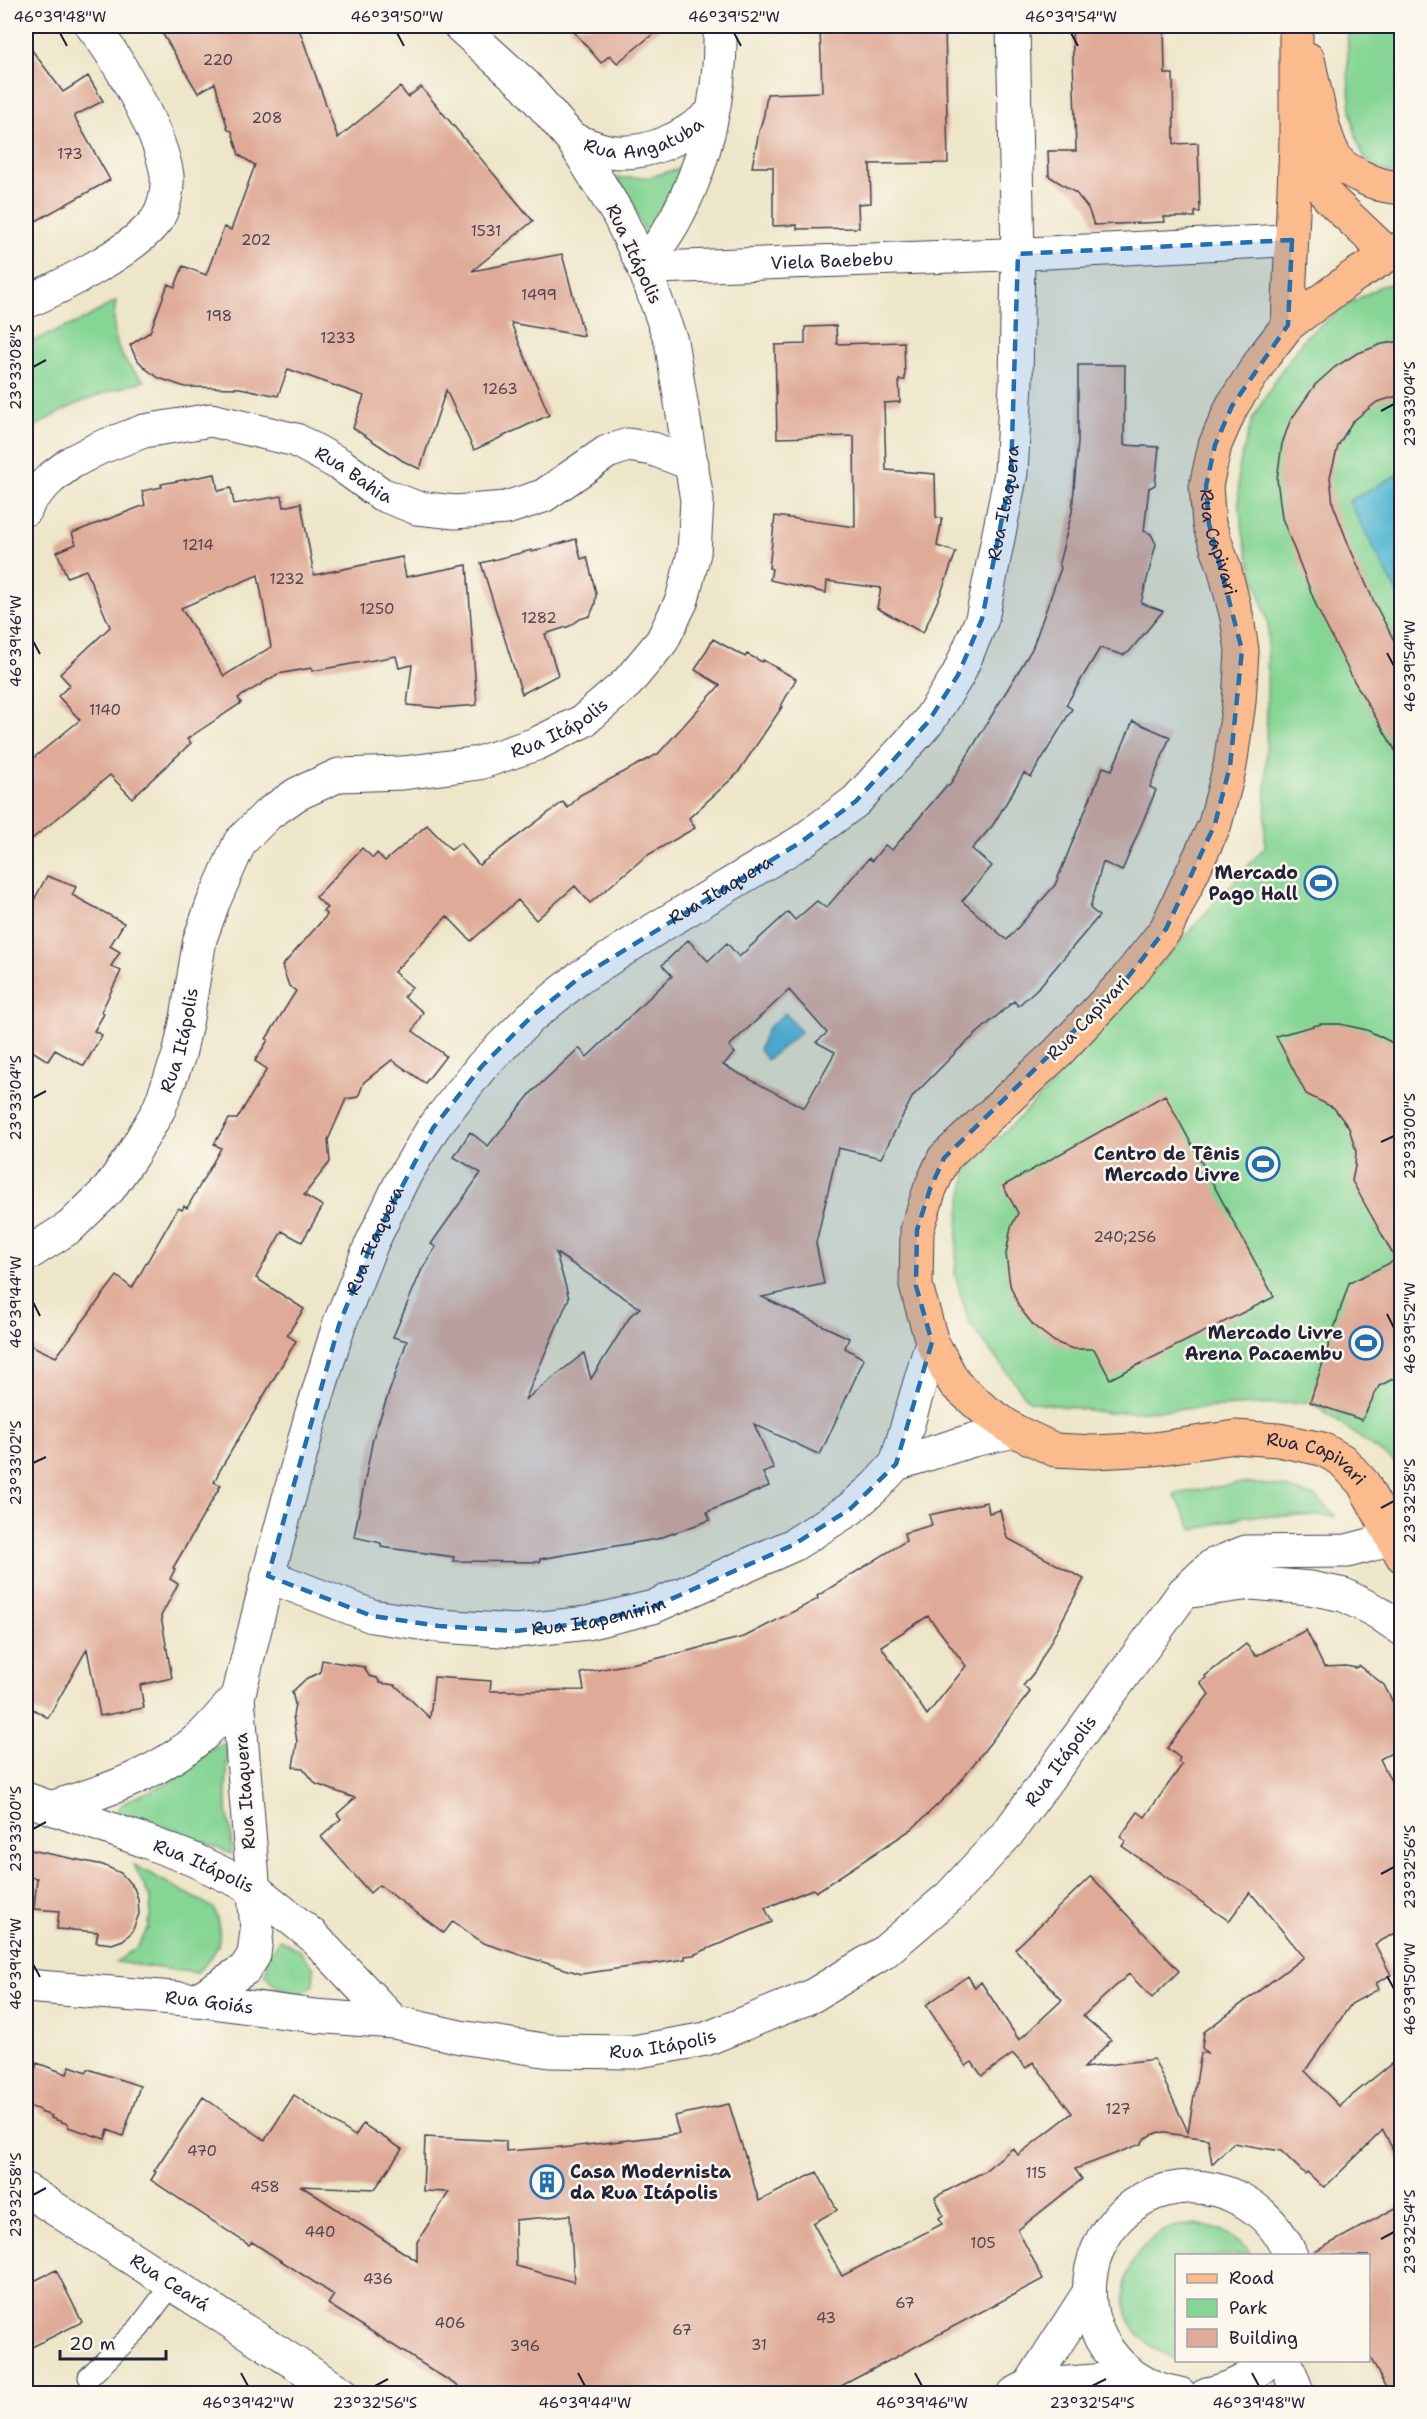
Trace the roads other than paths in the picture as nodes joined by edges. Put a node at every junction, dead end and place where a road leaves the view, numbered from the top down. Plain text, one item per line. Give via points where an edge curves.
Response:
1 (92, 26) edge
2 (460, 26) edge
3 (720, 26) edge
4 (1013, 26) edge
5 (1298, 26) edge
6 (712, 113) junction
7 (572, 139) junction
8 (1296, 143) junction
9 (1401, 187) edge
10 (1292, 240) junction
11 (1397, 252) edge
12 (1018, 254) junction
13 (644, 268) junction
14 (26, 302) edge
15 (1288, 325) junction
16 (692, 464) junction
17 (26, 509) edge
18 (26, 1255) edge
19 (932, 1342) junction
20 (1015, 1431) junction
21 (896, 1464) junction
22 (1396, 1546) edge
23 (268, 1576) junction
24 (1184, 1592) junction
25 (1401, 1629) edge
26 (238, 1697) junction
27 (39, 1803) edge
28 (253, 1888) junction
29 (333, 1958) junction
30 (26, 1986) edge
31 (197, 2000) junction
32 (315, 2016) junction
33 (394, 2022) junction
34 (26, 2190) edge
35 (1290, 2254) edge
36 (172, 2284) junction
37 (1088, 2294) junction
38 (1268, 2362) edge
39 (1284, 2362) edge
40 (88, 2377) dead end
41 (1133, 2378) junction
42 (1022, 2390) edge
43 (343, 2394) edge
44 (1180, 2394) edge
45 (1207, 2394) edge
46 (1298, 2394) edge

1 - 14 street via 106,42 163,155 167,195 155,223 131,243 61,287
2 - 7 street, Rua Itápolis via 525,85
3 - 6 street, Rua Angatuba via 721,57
4 - 12 street, Rua Itaquera
5 - 8 main road
5 - 9 main road via 1329,143 1338,161 1377,184
6 - 7 street, Rua Angatuba via 682,135 644,150 607,151
6 - 13 street, Rua Angatuba via 688,190 672,225
7 - 13 street, Rua Itápolis via 618,214
8 - 10 main road
8 - 11 main road via 1330,199
10 - 12 street, Viela Baebebu
10 - 15 main road
11 - 15 main road, Rua Capivari via 1354,276
12 - 13 street, Viela Baebebu
12 - 23 street, Rua Itaquera via 1011,473 982,619 958,675 928,722 856,801 801,842 579,978 531,1017 490,1058 433,1128 402,1180 339,1325
13 - 16 street, Rua Itápolis via 671,341
15 - 19 main road, Rua Capivari via 1232,406 1215,445 1206,486 1209,524 1227,578 1242,650 1230,766 1215,824 1166,929 1124,982 1058,1052 944,1158 917,1230 916,1286
16 - 17 street, Rua Bahia via 653,449 628,445 607,452 543,496 506,508 455,512 417,508 381,494 296,440 211,420 144,431 99,448 51,478 30,499
16 - 18 street, Rua Itápolis via 697,500 694,553 682,600 662,641 627,683 583,721 536,744 479,763 403,773 339,775 297,794 268,814 240,842 200,939 181,1046 159,1109 109,1189 70,1227
19 - 20 main road, Rua Capivari via 955,1384
19 - 21 street, Rua Itapemirim
20 - 21 street
20 - 22 main road, Rua Capivari via 1054,1450 1154,1449 1234,1437 1322,1449 1342,1460 1363,1483
21 - 23 street, Rua Itapemirim via 850,1509 793,1545 653,1607 587,1623 516,1630 372,1616
22 - 24 street, Rua Itápolis via 1370,1545 1347,1551 1246,1552 1213,1565
23 - 26 street, Rua Itaquera
24 - 25 street via 1252,1583 1310,1588 1344,1595
24 - 33 street, Rua Itápolis via 1008,1833 950,1896 883,1953 812,1996 706,2039 633,2052 550,2051
26 - 27 street, Rua Itaquera via 203,1735 149,1773 110,1790
26 - 28 street, Rua Itaquera
27 - 28 street, Rua Itápolis via 192,1859
28 - 29 street, Rua Itápolis via 313,1936
28 - 31 street, Rua Itaquera via 257,1930 254,1955 245,1969
29 - 32 street via 330,1994
29 - 33 street, Rua Itápolis
30 - 31 street, Rua Goiás
31 - 32 street, Rua Goiás
32 - 33 street, Rua Goiás
34 - 36 street, Rua Ceará
35 - 37 street via 1285,2240 1263,2212 1234,2194 1200,2187 1165,2190 1134,2205 1108,2229 1093,2260
36 - 40 lane via 139,2328
36 - 43 street, Rua Ceará
37 - 41 street via 1094,2326 1109,2355
37 - 42 street
38 - 45 street via 1228,2390
39 - 46 street
41 - 42 street
41 - 44 street

